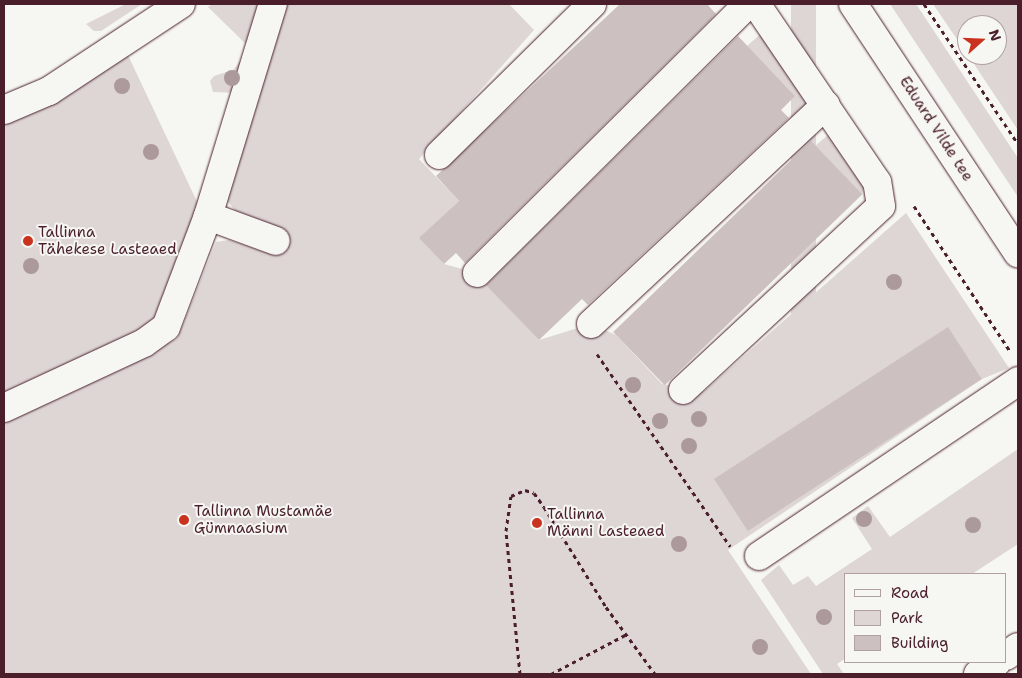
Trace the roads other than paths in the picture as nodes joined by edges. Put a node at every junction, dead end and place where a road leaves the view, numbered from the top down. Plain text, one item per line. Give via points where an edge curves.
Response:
1 (181, 4) edge
2 (273, 4) edge
3 (592, 4) edge
4 (748, 4) edge
5 (756, 4) edge
6 (853, 4) edge
7 (826, 105) junction
8 (4, 110) edge
9 (439, 155) dead end
10 (208, 216) junction
11 (276, 241) dead end
12 (1018, 253) edge
13 (477, 273) dead end
14 (591, 324) road end
15 (1018, 381) edge
16 (683, 390) dead end
17 (4, 408) edge
18 (759, 556) dead end
19 (1018, 647) edge
20 (1007, 655) edge
21 (995, 663) edge
22 (978, 674) edge

1 - 8 street via 49,91
2 - 10 street
3 - 9 street
4 - 13 street
5 - 7 street
6 - 12 street, Eduard Vilde tee
7 - 14 street
7 - 16 street via 877,182 881,206
10 - 11 street
10 - 17 street via 166,327 144,343
15 - 18 street
19 - 20 street
21 - 22 street

